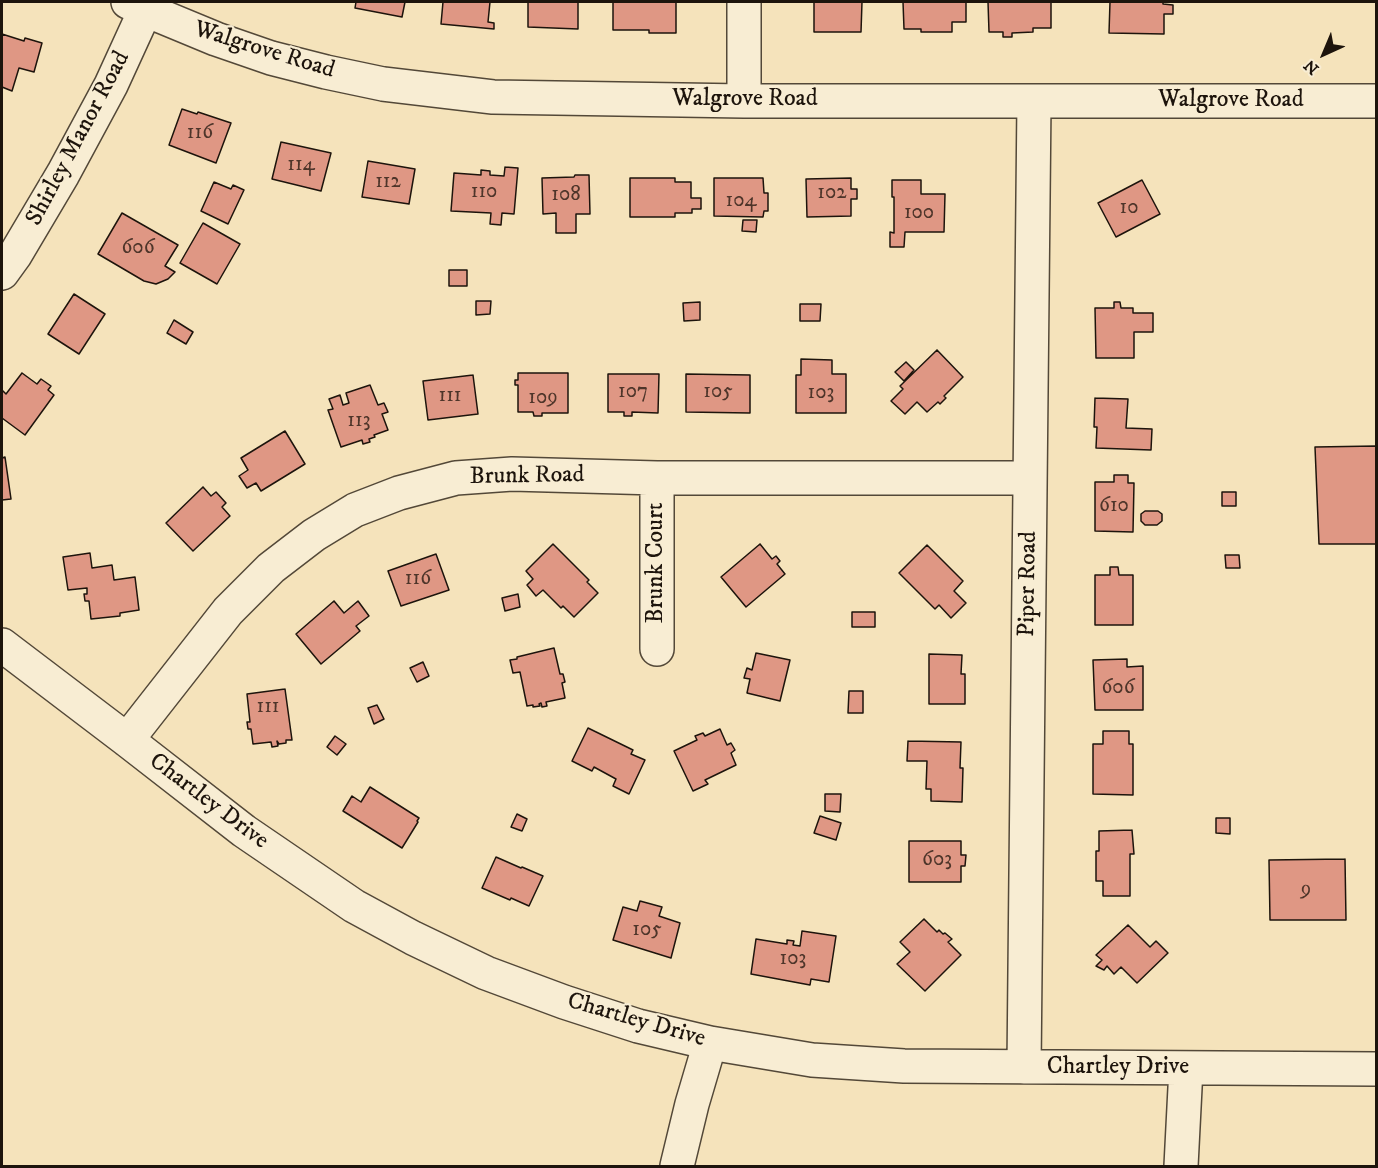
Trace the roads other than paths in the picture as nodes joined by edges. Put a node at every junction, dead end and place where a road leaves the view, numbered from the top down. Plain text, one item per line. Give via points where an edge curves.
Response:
1 (744, 2) edge
2 (141, 4) edge
3 (1034, 100) junction
4 (744, 101) junction
5 (1377, 101) edge
6 (2, 273) edge
7 (657, 478) junction
8 (1030, 478) junction
9 (2, 645) edge
10 (657, 649) dead end
11 (126, 740) junction
12 (710, 1043) junction
13 (1024, 1067) junction
14 (1185, 1068) junction
15 (1377, 1069) edge
16 (677, 1167) edge
17 (1181, 1167) edge

1 - 4 street
2 - 4 street, Walgrove Road via 216,39 271,58 383,84 493,98
2 - 6 street, Shirley Manor Road via 111,85 63,174
3 - 4 street, Walgrove Road
3 - 5 street, Walgrove Road
3 - 8 street, Piper Road
7 - 8 street, Brunk Road
7 - 10 street, Brunk Court
7 - 11 street, Brunk Road via 512,474 456,478 399,493 356,510 272,567 228,611
8 - 13 street, Piper Road
9 - 11 street, Chartley Drive
11 - 12 street, Chartley Drive via 244,831 354,906 413,938 486,973 564,1002 638,1026
12 - 13 street, Chartley Drive via 812,1060
12 - 16 street
13 - 14 street, Chartley Drive
14 - 15 street, Chartley Drive
14 - 17 street

